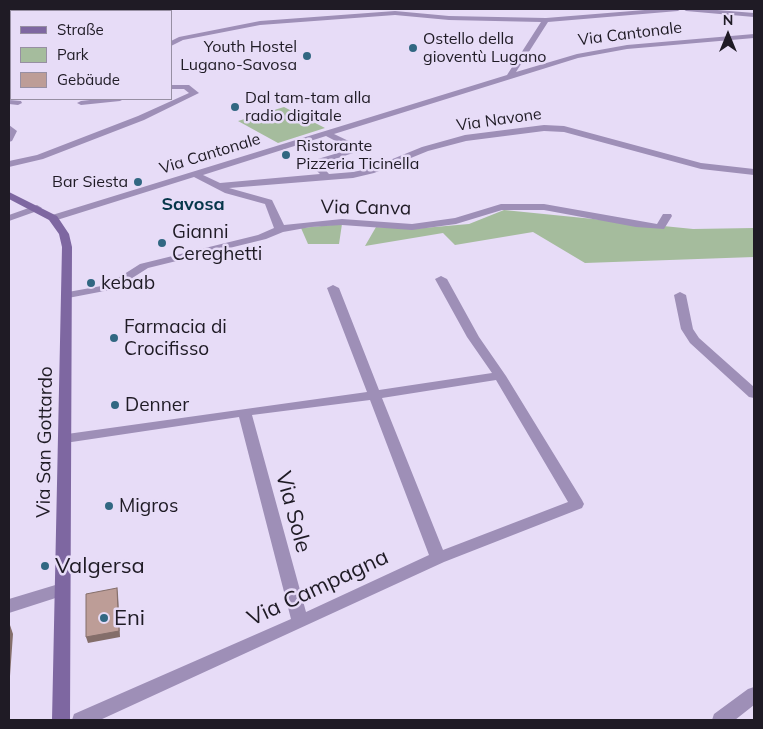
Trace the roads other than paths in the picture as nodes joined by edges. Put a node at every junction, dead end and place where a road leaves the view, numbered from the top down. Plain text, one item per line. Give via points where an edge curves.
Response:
1 (678, 9) edge
2 (686, 9) edge
3 (754, 15) edge
4 (546, 20) junction
5 (754, 36) edge
6 (172, 43) edge
7 (510, 76) junction
8 (172, 87) edge
9 (110, 100) edge
10 (9, 102) edge
11 (18, 103) dead end
12 (81, 103) dead end
13 (9, 128) edge
14 (326, 133) junction
15 (9, 139) edge
16 (9, 164) edge
17 (754, 172) edge
18 (195, 174) junction
19 (325, 174) dead end
20 (218, 186) junction
21 (9, 195) edge
22 (36, 208) junction
23 (667, 216) dead end
24 (9, 218) edge
25 (53, 218) junction
26 (280, 229) junction
27 (441, 279) dead end
28 (333, 288) dead end
29 (68, 295) junction
30 (680, 295) dead end
31 (500, 376) junction
32 (754, 394) edge
33 (374, 395) junction
34 (244, 412) junction
35 (65, 438) junction
36 (438, 558) junction
37 (62, 590) junction
38 (9, 606) edge
39 (300, 622) junction
40 (754, 695) edge
41 (61, 720) edge
42 (81, 720) edge
43 (721, 720) edge

1 - 4 street
2 - 3 street
4 - 6 street via 449,18 396,13 260,23 181,38
4 - 7 street
5 - 7 street, Via Cantonale via 604,50
7 - 14 street, Via Cantonale
8 - 16 street via 186,87 195,93 40,157
9 - 12 street
10 - 11 street
13 - 15 street via 13,131
14 - 18 street, Via Cantonale
14 - 19 street via 354,147 352,152 314,162
17 - 20 street, Via Navone via 701,166 564,129 544,128 464,138 353,175
18 - 20 street
18 - 25 street, Via Cantonale
20 - 26 street via 269,202
21 - 22 main road, Via San Gottardo
22 - 24 street
22 - 25 main road, Via San Gottardo
23 - 26 street, Via Canva via 660,227 544,207 501,207 456,221 412,227 342,222
25 - 29 main road, Via San Gottardo via 64,234 67,247
26 - 29 street, Via Canva via 262,237 144,266 111,287
27 - 31 street via 473,337
28 - 33 street
29 - 35 main road, Via San Gottardo
30 - 32 street via 687,329 694,340
31 - 33 street
31 - 36 street, Via Campagna via 577,504
33 - 34 street
33 - 36 street
34 - 35 street
34 - 39 street, Via Sole
35 - 37 main road, Via San Gottardo
36 - 39 street, Via Campagna
37 - 38 street
37 - 41 main road, Via San Gottardo
39 - 42 street, Via Campagna
40 - 43 street

